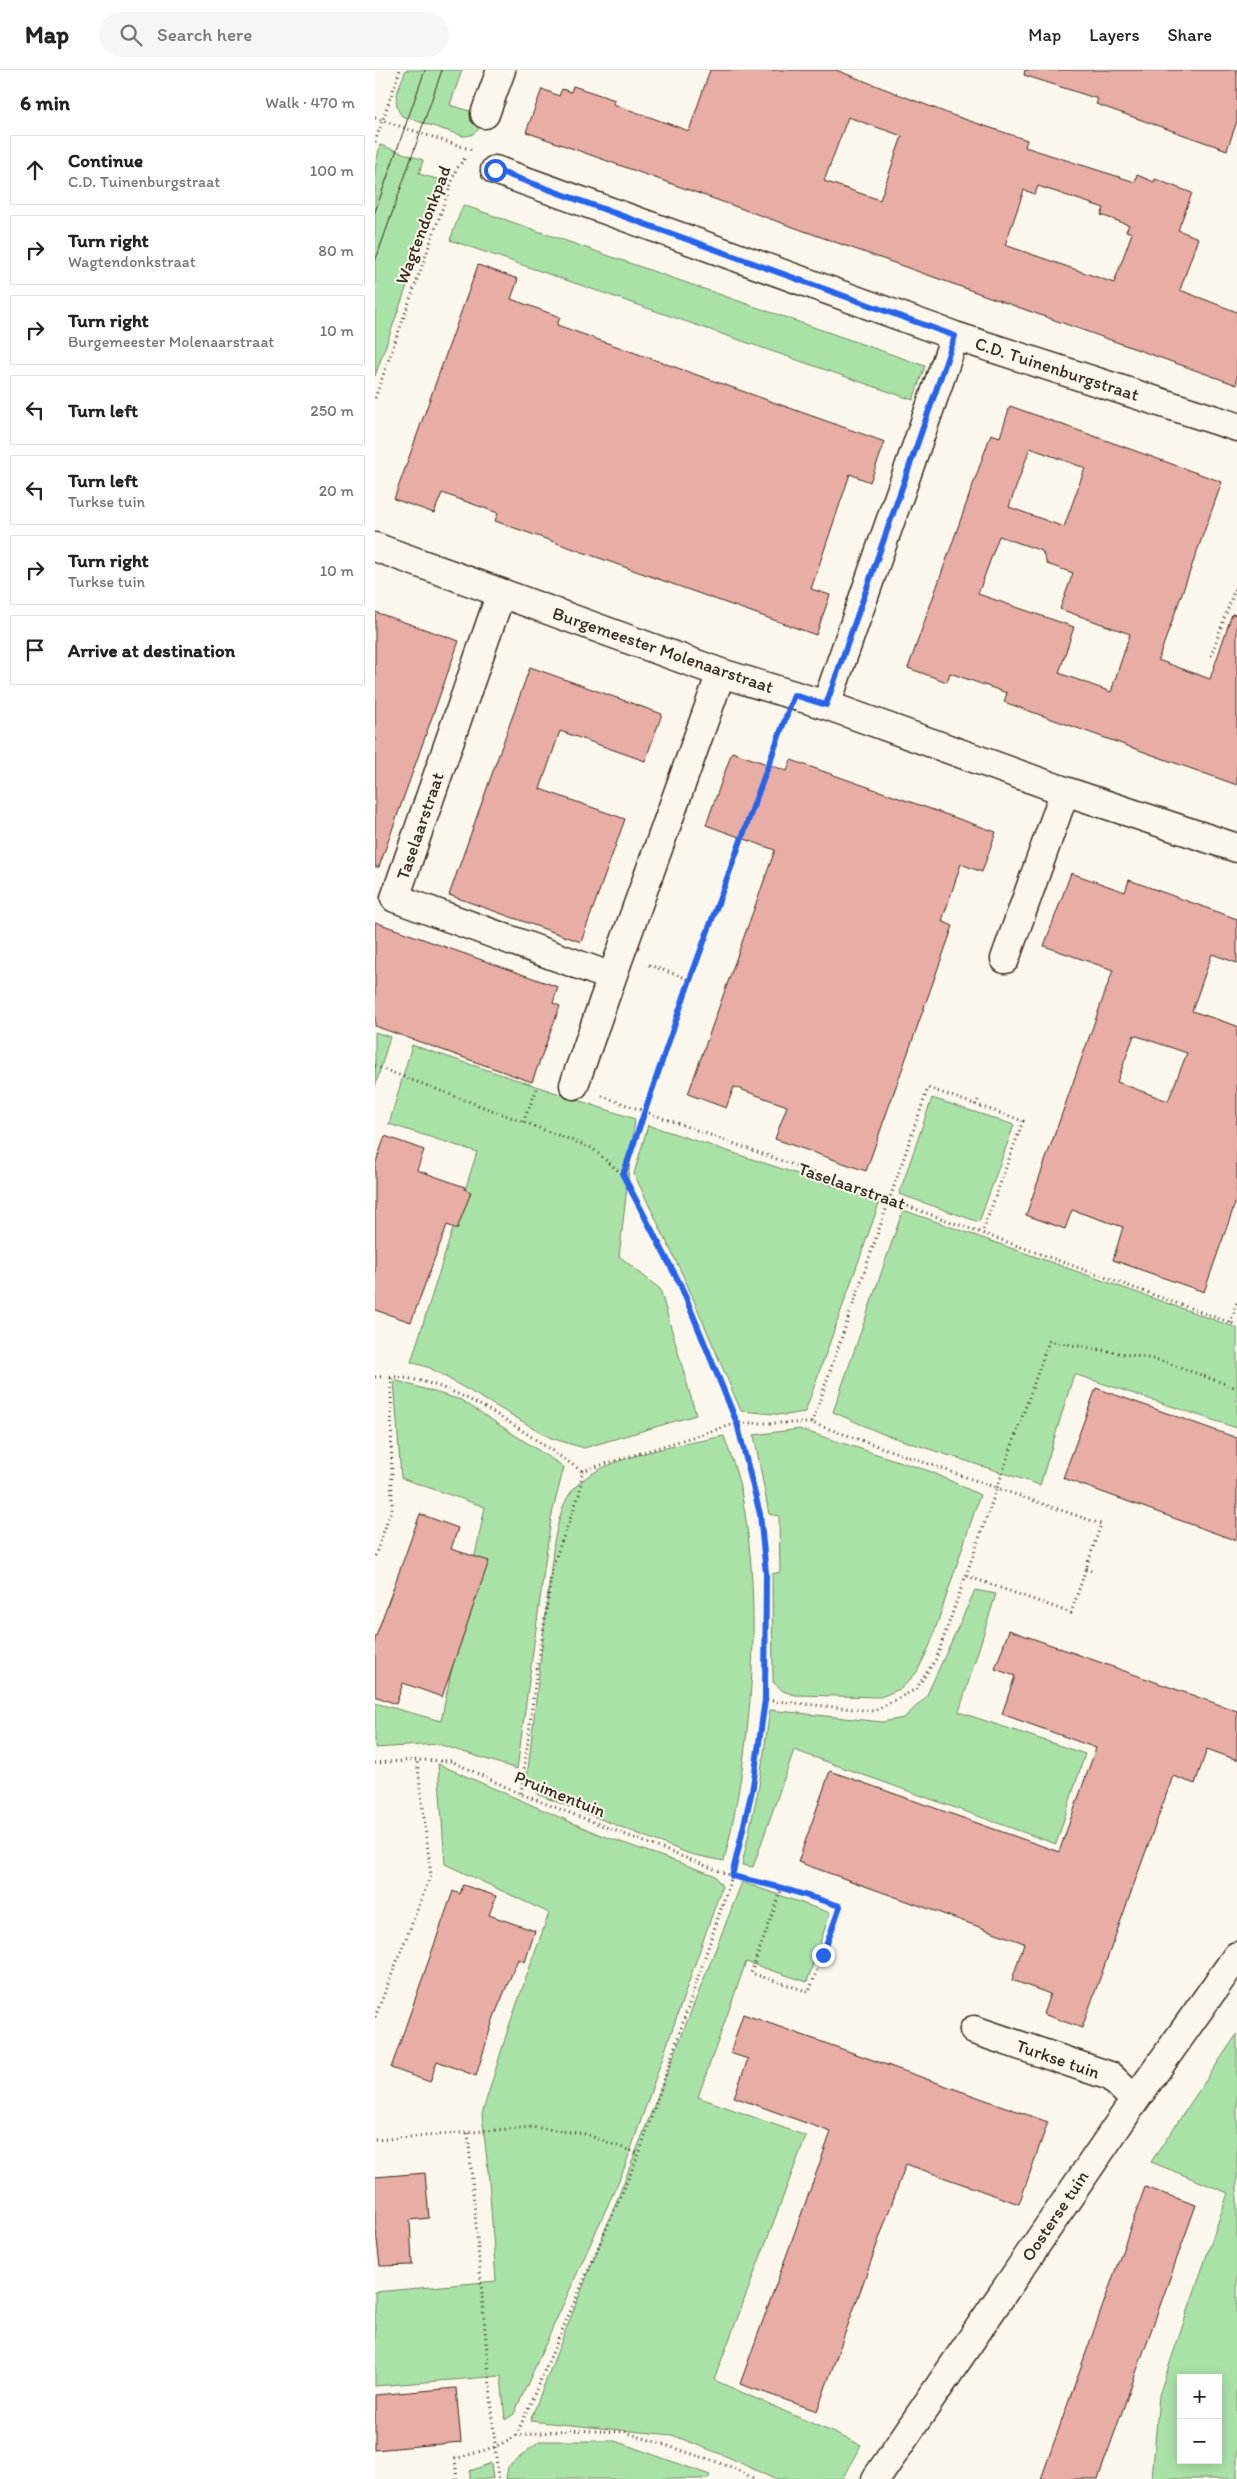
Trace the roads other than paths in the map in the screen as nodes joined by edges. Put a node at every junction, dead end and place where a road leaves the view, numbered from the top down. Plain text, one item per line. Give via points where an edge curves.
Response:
1 (501, 70) edge
2 (485, 114) dead end
3 (495, 170) road end
4 (955, 336) junction
5 (1237, 427) edge
6 (375, 548) edge
7 (501, 592) junction
8 (721, 673) junction
9 (826, 705) junction
10 (1065, 791) junction
11 (1237, 848) edge
12 (1005, 959) dead end
13 (616, 966) junction
14 (574, 1085) road end
15 (1237, 1956) edge
16 (975, 2030) dead end
17 (1135, 2100) junction
18 (876, 2479) edge

1 - 2 street
3 - 4 street, C.D. Tuinenburgstraat
4 - 5 street, C.D. Tuinenburgstraat
4 - 9 street
6 - 7 street, Burgemeester Molenaarstraat
7 - 8 street, Burgemeester Molenaarstraat
7 - 13 street, Taselaarstraat via 395,898
8 - 9 street, Burgemeester Molenaarstraat
8 - 13 street
9 - 10 street, Burgemeester Molenaarstraat
10 - 11 street, Burgemeester Molenaarstraat
10 - 12 street
13 - 14 street
15 - 17 street, Oosterse tuin
16 - 17 street, Turkse tuin via 1110,2076
17 - 18 street, Oosterse tuin

